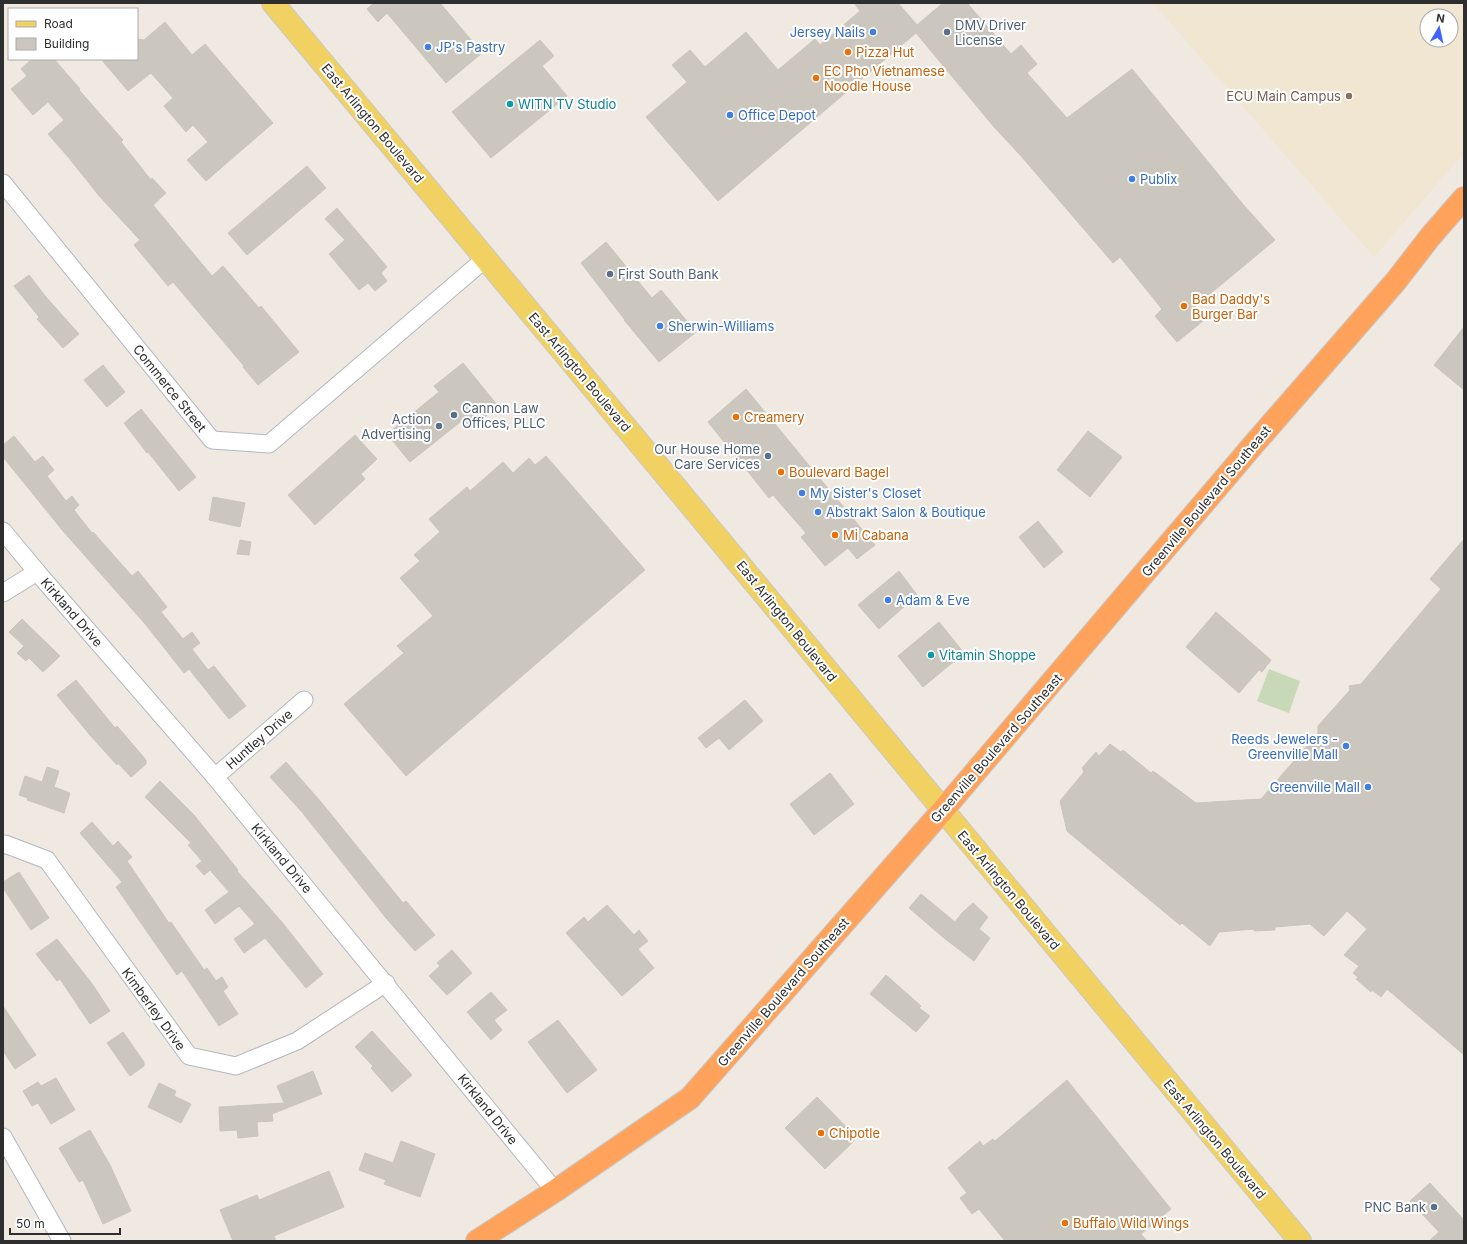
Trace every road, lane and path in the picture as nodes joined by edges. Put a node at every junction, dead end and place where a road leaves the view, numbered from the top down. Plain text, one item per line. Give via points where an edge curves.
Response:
1 (273, 3) edge
2 (3, 183) edge
3 (1464, 198) edge
4 (485, 258) junction
5 (3, 531) edge
6 (37, 572) junction
7 (3, 593) edge
8 (304, 700) dead end
9 (215, 777) junction
10 (943, 810) junction
11 (3, 845) edge
12 (386, 983) junction
13 (3, 1138) edge
14 (555, 1191) junction
15 (62, 1241) edge
16 (477, 1241) edge
17 (1300, 1241) edge

1 - 4 main road, East Arlington Boulevard
2 - 4 street, Commerce Street via 212,440 269,444
3 - 10 highway, Greenville Boulevard Southeast via 1396,281
4 - 10 main road, East Arlington Boulevard
5 - 6 street, Kirkland Drive
6 - 7 street
6 - 9 street, Kirkland Drive
8 - 9 street, Huntley Drive
9 - 12 street, Kirkland Drive
10 - 14 highway, Greenville Boulevard Southeast via 690,1098
10 - 17 main road, East Arlington Boulevard
11 - 12 street, Kimberley Drive via 47,860 189,1056 236,1066 297,1041
12 - 14 street, Kirkland Drive
13 - 15 street
14 - 16 highway, Greenville Boulevard Southeast

